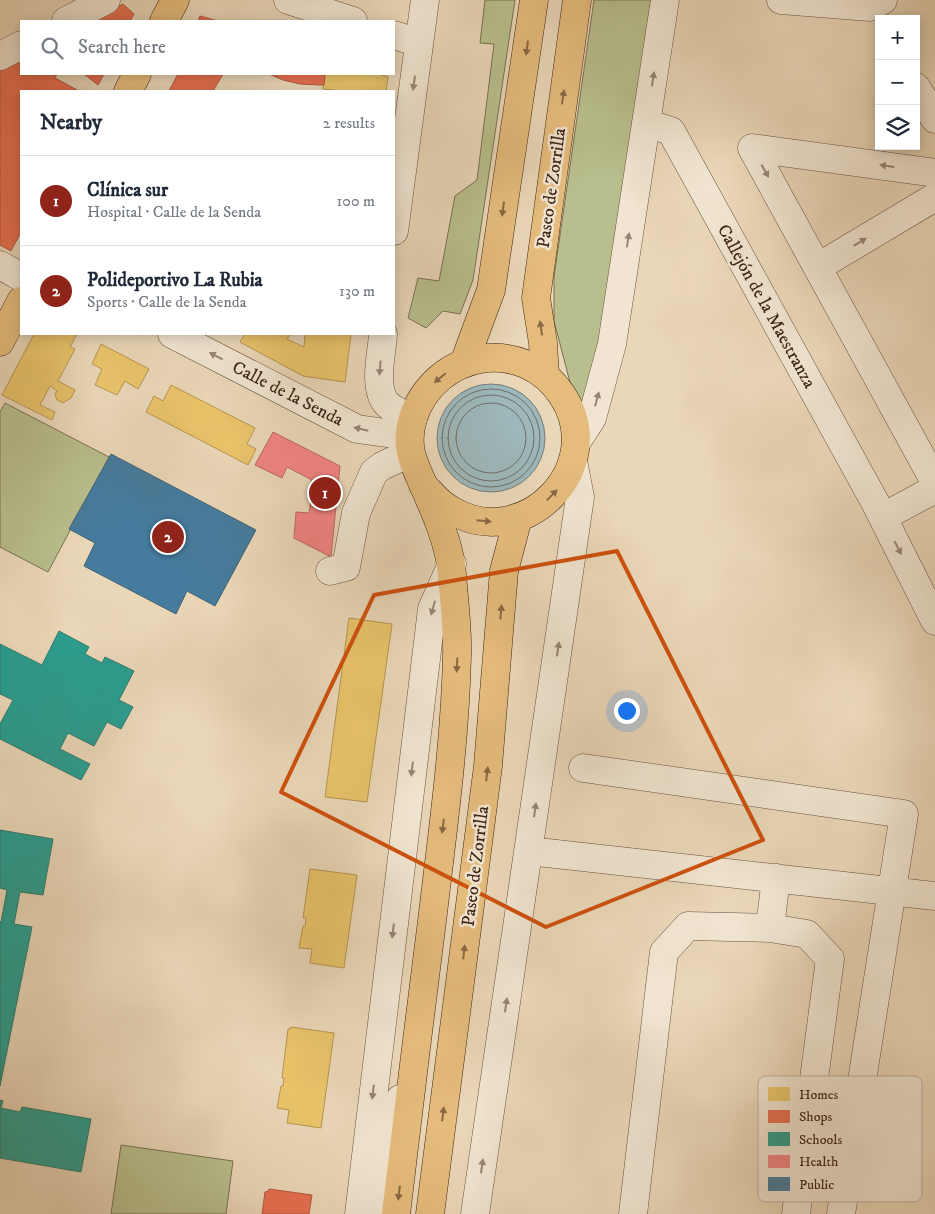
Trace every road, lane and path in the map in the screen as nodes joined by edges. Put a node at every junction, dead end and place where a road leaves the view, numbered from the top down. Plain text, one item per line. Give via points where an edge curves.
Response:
1 (106, 0) edge
2 (175, 0) edge
3 (288, 0) edge
4 (425, 0) edge
5 (534, 0) edge
6 (577, 0) edge
7 (665, 0) edge
8 (781, 0) edge
9 (877, 10) edge
10 (68, 20) edge
11 (165, 20) edge
12 (350, 20) edge
13 (395, 35) edge
14 (419, 43) junction
15 (20, 46) edge
16 (0, 56) edge
17 (136, 75) edge
18 (129, 90) edge
19 (920, 94) edge
20 (935, 119) edge
21 (646, 123) junction
22 (935, 172) edge
23 (935, 197) edge
24 (395, 223) edge
25 (0, 264) edge
26 (818, 267) junction
27 (20, 276) edge
28 (20, 303) edge
29 (174, 335) edge
30 (383, 335) edge
31 (0, 342) edge
32 (464, 362) junction
33 (545, 376) junction
34 (411, 436) junction
35 (575, 452) junction
36 (935, 482) edge
37 (423, 484) junction
38 (935, 489) edge
39 (879, 511) junction
40 (518, 518) junction
41 (452, 564) junction
42 (330, 571) dead end
43 (935, 621) edge
44 (583, 768) dead end
45 (529, 851) junction
46 (776, 878) junction
47 (891, 891) junction
48 (935, 896) edge
49 (770, 928) junction
50 (422, 1005) junction
51 (814, 1076) edge
52 (862, 1076) edge
53 (359, 1214) edge
54 (373, 1214) edge
55 (396, 1214) edge
56 (430, 1214) edge
57 (475, 1214) edge
58 (633, 1214) edge

1 - 10 street
2 - 11 main road
3 - 12 street
4 - 14 street
5 -> 32 main road via 491,290
33 -> 6 main road, Paseo de Zorrilla via 536,298
21 -> 7 street
8 - 9 street
13 - 14 street
14 -> 24 street
15 - 16 street
17 - 18 main road
19 - 20 street
35 -> 21 street via 592,418 612,344
21 - 39 street, Callejón de la Maestranza via 671,131
22 -> 26 street via 752,148
26 -> 23 street
25 - 27 street
26 - 36 street
28 - 31 main road
34 -> 29 street, Calle de la Senda via 357,429
30 -> 34 street via 379,385 384,401 396,410
32 - 33 main road via 506,358 527,364
32 -> 34 main road via 440,376 421,398
33 - 35 main road via 563,396 573,420
34 - 37 main road, Paseo de Zorrilla via 414,467
34 - 42 street via 374,472 356,513 346,567
40 -> 35 main road, Paseo de Zorrilla via 538,509 554,494 567,476
45 -> 35 street via 580,497
37 -> 40 main road, Paseo de Zorrilla via 436,500 473,520 495,522
37 - 41 main road, Paseo de Zorrilla
38 - 39 street
39 -> 43 street, Callejón de la Maestranza
56 -> 40 main road, Paseo de Zorrilla via 488,766 504,571
41 -> 50 main road, Paseo de Zorrilla via 458,653 452,751
41 -> 53 street via 432,609
44 - 47 street via 904,814
45 - 46 street
57 -> 45 street
46 - 47 street
46 - 49 street
47 - 48 street
47 - 52 street
49 - 51 street via 807,934 830,959
49 - 58 street via 688,926 664,952
50 - 54 street
50 -> 55 main road, Paseo de Zorrilla

